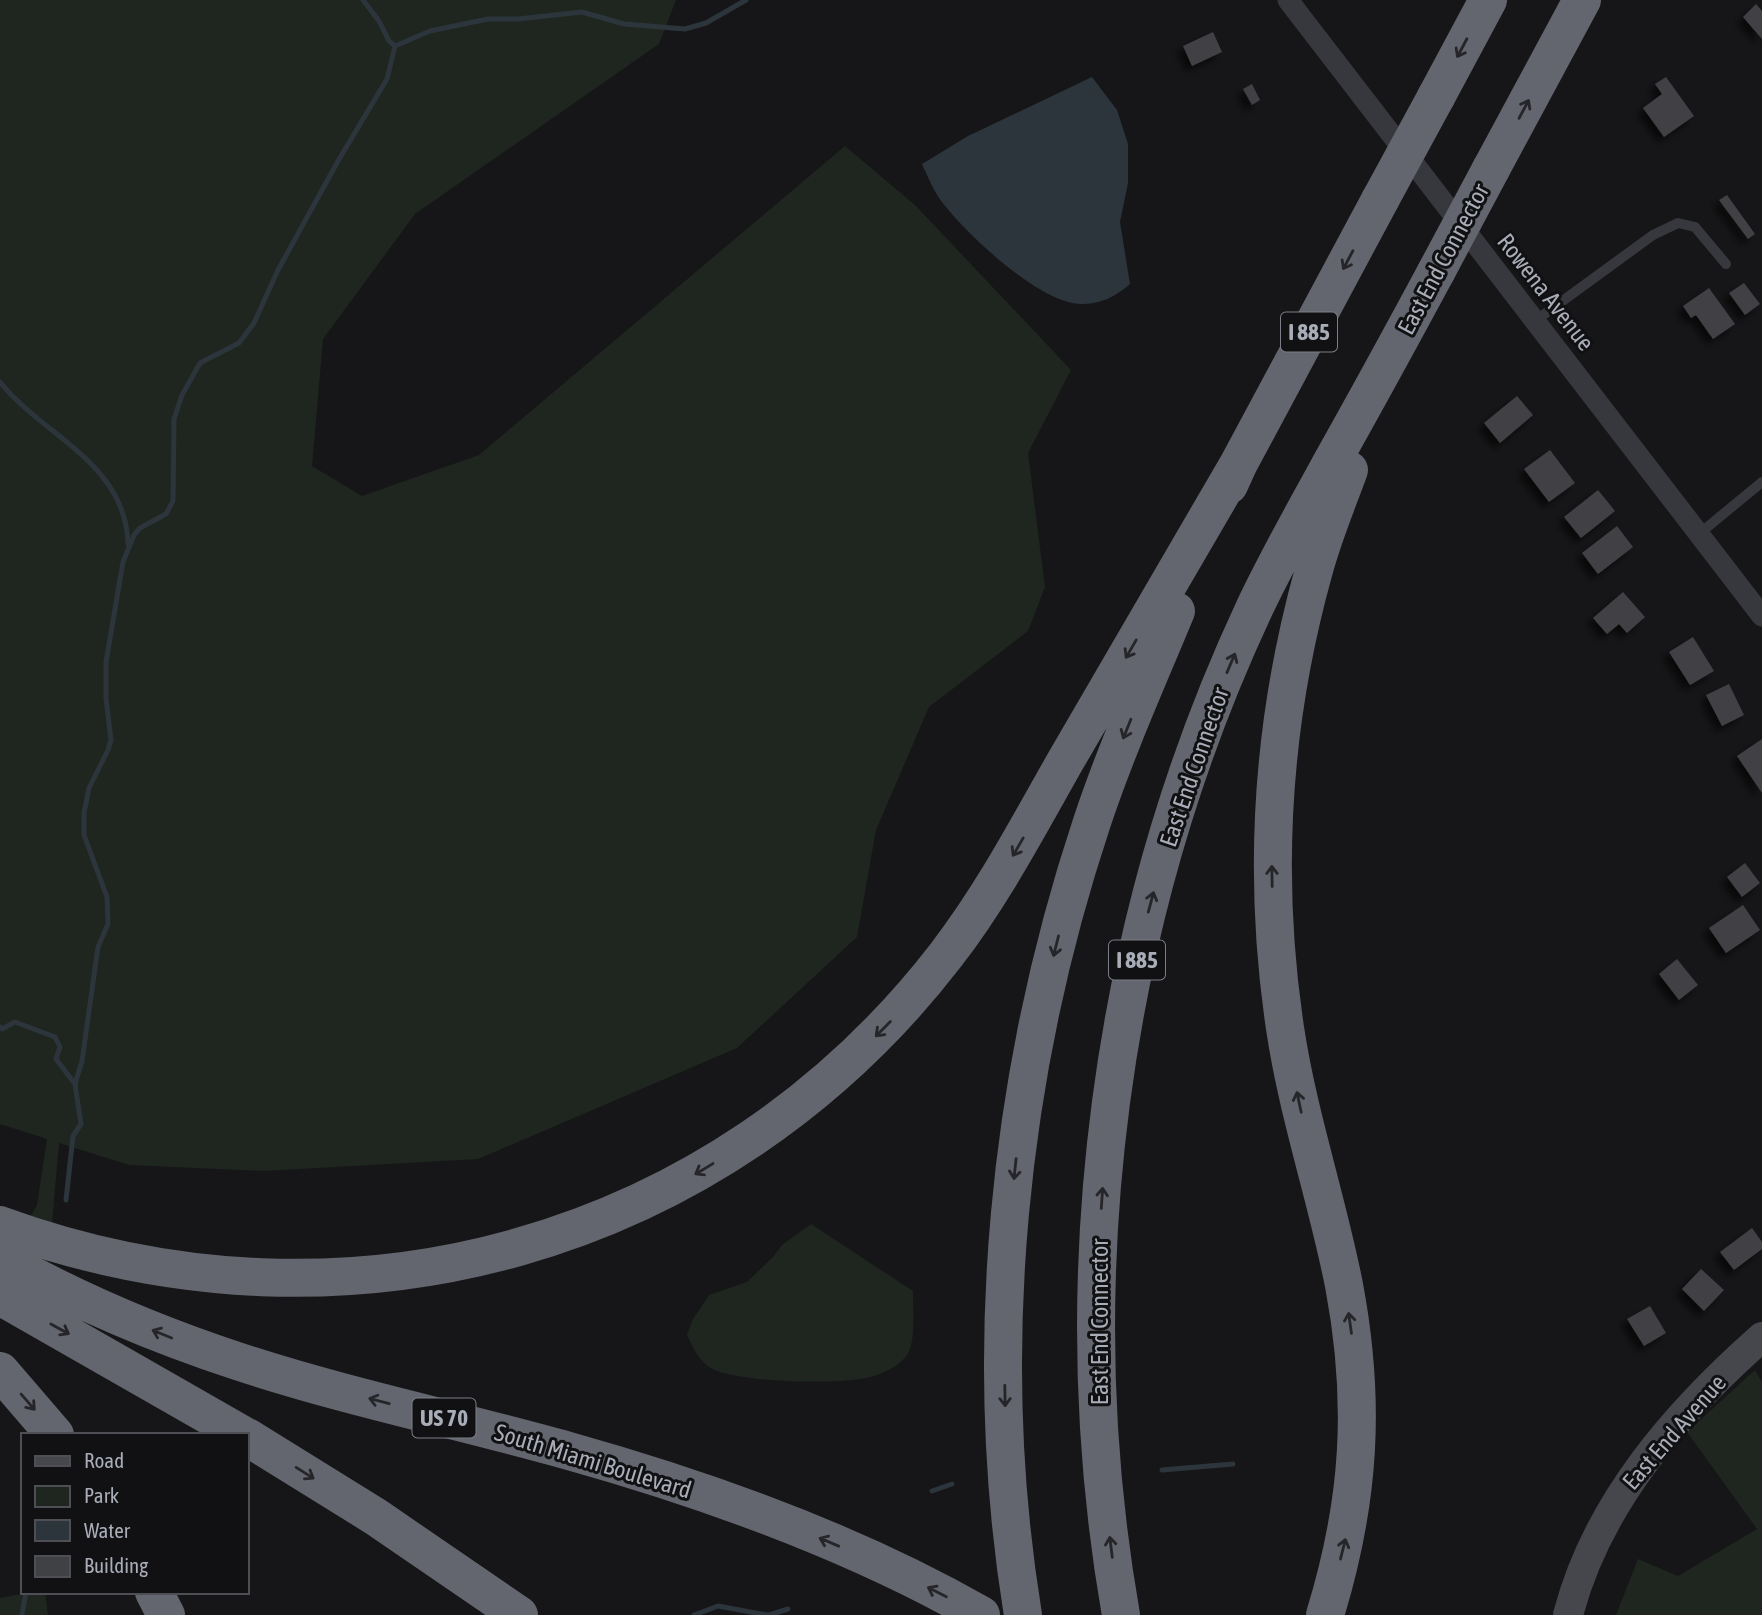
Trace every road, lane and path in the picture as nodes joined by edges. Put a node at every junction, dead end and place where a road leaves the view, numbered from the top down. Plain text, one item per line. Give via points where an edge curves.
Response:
1 (1288, 0) edge
2 (1488, 0) edge
3 (1582, 0) edge
4 (1726, 264) dead end
5 (1535, 321) junction
6 (1391, 356) junction
7 (1238, 463) junction
8 (1762, 482) edge
9 (1699, 534) junction
10 (1762, 616) edge
11 (0, 1225) edge
12 (0, 1258) edge
13 (0, 1296) edge
14 (1762, 1338) edge
15 (0, 1371) edge
16 (53, 1433) edge
17 (240, 1433) edge
18 (248, 1438) edge
19 (155, 1594) edge
20 (166, 1615) edge
21 (519, 1615) edge
22 (981, 1615) edge
23 (1023, 1615) edge
24 (1121, 1615) edge
25 (1325, 1615) edge
26 (1568, 1615) edge

1 - 5 street, Rowena Avenue
2 -> 7 highway, I 885, bridge
6 -> 3 highway, East End Connector / I 885, bridge
4 - 5 lane via 1695,227 1678,223 1653,235
5 - 9 street, Rowena Avenue
24 -> 6 highway, East End Connector / I 885 via 1105,1502 1096,1337 1104,1172 1127,1008 1144,926 1220,687 1253,610
25 -> 6 highway via 1353,1496 1355,1367 1343,1282 1285,1032 1273,915 1273,819 1285,701 1304,607
7 -> 11 highway via 1018,848 946,955 861,1051 796,1107 726,1156 651,1198 571,1230 446,1264 362,1275 275,1278 170,1269 96,1255
7 -> 23 highway, I 885 via 1092,821 1066,905 1028,1076 1007,1248 1004,1336 1010,1510
8 - 9 lane
9 - 10 street, Rowena Avenue
22 -> 12 highway, South Miami Boulevard / US 70 via 892,1569 731,1504 569,1451 237,1362 79,1299
13 -> 17 highway
14 - 26 street, East End Avenue via 1706,1391 1633,1476 1599,1532
15 -> 16 highway
18 -> 21 highway
19 - 20 highway

